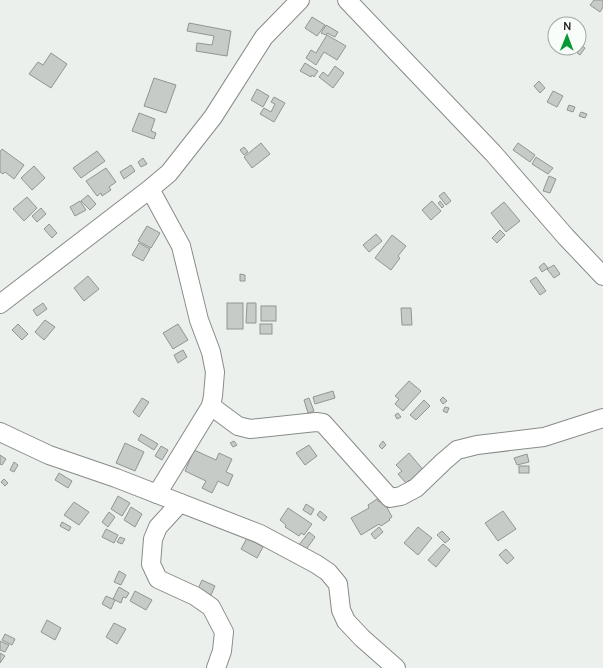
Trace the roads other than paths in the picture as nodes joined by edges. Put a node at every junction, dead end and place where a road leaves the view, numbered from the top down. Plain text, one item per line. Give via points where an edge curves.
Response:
1 (300, 0) edge
2 (347, 0) edge
3 (150, 189) junction
4 (603, 276) edge
5 (0, 304) edge
6 (211, 406) junction
7 (603, 418) edge
8 (0, 432) edge
9 (157, 494) junction
10 (180, 502) junction
11 (216, 668) edge
12 (396, 668) edge

1 - 3 street via 264,37 213,117 169,173
2 - 4 street via 493,153
3 - 5 street
3 - 6 street via 181,246 199,320 211,352 215,372
6 - 7 street via 238,426 250,429 322,423 390,498 401,496 416,488 457,450 544,437
6 - 9 street
8 - 9 street via 49,454
9 - 10 street
10 - 11 street via 158,527 153,539 151,564 158,579 195,596 211,607 224,632 222,651
10 - 12 street via 260,534 328,572 338,584 346,621

